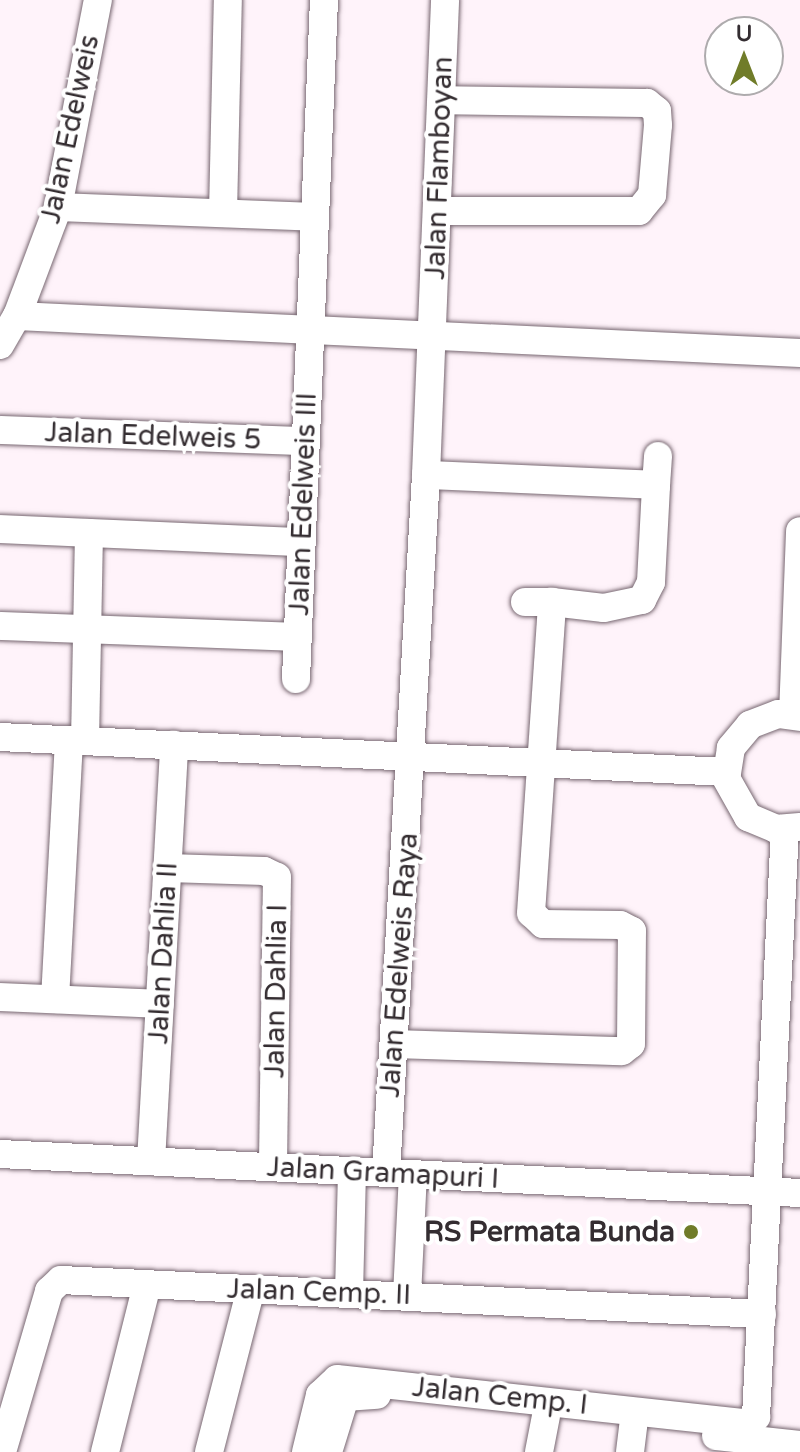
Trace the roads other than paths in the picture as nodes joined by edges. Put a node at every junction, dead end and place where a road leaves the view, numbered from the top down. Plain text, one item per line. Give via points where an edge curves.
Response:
1 (98, 0) edge
2 (228, 0) edge
3 (324, 0) edge
4 (445, 0) edge
5 (442, 100) junction
6 (58, 207) junction
7 (438, 211) junction
8 (223, 213) junction
9 (315, 217) junction
10 (17, 316) junction
11 (310, 330) junction
12 (433, 336) junction
13 (0, 345) edge
14 (800, 353) edge
15 (0, 430) edge
16 (306, 441) junction
17 (658, 456) dead end
18 (426, 475) junction
19 (656, 485) junction
20 (0, 529) edge
21 (800, 531) edge
22 (89, 533) junction
23 (300, 542) junction
24 (0, 626) edge
25 (87, 630) junction
26 (298, 637) junction
27 (296, 679) dead end
28 (797, 716) edge
29 (0, 737) edge
30 (77, 741) junction
31 (174, 745) junction
32 (412, 757) junction
33 (544, 763) junction
34 (727, 772) junction
35 (792, 828) edge
36 (168, 868) junction
37 (0, 997) edge
38 (55, 999) junction
39 (160, 1004) junction
40 (394, 1044) junction
41 (0, 1154) edge
42 (151, 1161) junction
43 (273, 1167) junction
44 (352, 1171) junction
45 (400, 1174) junction
46 (766, 1191) junction
47 (800, 1193) edge
48 (147, 1285) junction
49 (251, 1289) junction
50 (349, 1294) junction
51 (407, 1296) junction
52 (762, 1314) junction
53 (546, 1416) junction
54 (631, 1439) edge
55 (800, 1445) edge
56 (2, 1452) edge
57 (105, 1452) edge
58 (209, 1452) edge
59 (306, 1452) edge
60 (328, 1452) edge
61 (539, 1452) edge

1 - 6 street, Jalan Edelweis
2 - 8 street
3 - 9 street
4 - 5 street, Jalan Flamboyan
5 - 7 street, Jalan Flamboyan
5 - 7 street via 647,103 657,111 658,125 652,195 639,211
6 - 8 street
6 - 10 street, Jalan Edelweis
7 - 12 street, Jalan Flamboyan
8 - 9 street
9 - 11 street
10 - 11 street
10 - 13 street, Jalan Edelweis
11 - 12 street
11 - 16 street, Jalan Edelweis III
12 - 14 street
12 - 18 street, Jalan Flamboyan
15 - 16 street, Jalan Edelweis 5
16 - 23 street, Jalan Edelweis III
17 - 19 street
18 - 19 street
18 - 32 street, Jalan Edelweis Raya
19 - 33 street via 651,582 642,600 604,608 538,602
20 - 22 street
21 - 28 street
22 - 23 street
22 - 25 street
23 - 26 street, Jalan Edelweis III
24 - 25 street
25 - 26 street
25 - 30 street
26 - 27 street, Jalan Edelweis III
28 - 34 street via 763,718 750,725 731,748
29 - 30 street
30 - 31 street
30 - 38 street
31 - 32 street
31 - 36 street, Jalan Dahlia II
32 - 33 street
32 - 40 street, Jalan Edelweis Raya
33 - 34 street
33 - 40 street via 532,918 543,924 620,925 632,931 629,1048
34 - 35 street via 730,793 748,817
35 - 46 street
36 - 39 street, Jalan Dahlia II
36 - 43 street, Jalan Dahlia I via 264,871 277,877
37 - 38 street
38 - 39 street
39 - 42 street, Jalan Dahlia II
40 - 45 street, Jalan Edelweis Raya
41 - 42 street, Jalan Gramapuri I
42 - 43 street, Jalan Gramapuri I
43 - 44 street, Jalan Gramapuri I
44 - 45 street, Jalan Gramapuri I
44 - 50 street
45 - 46 street, Jalan Gramapuri I
45 - 51 street, Jalan Edelweis Raya
46 - 47 street, Jalan Gramapuri I
46 - 52 street
48 - 49 street, Jalan Cemp. II
48 - 56 street, Jalan Cemp. II via 74,1280 52,1285
48 - 57 street
49 - 50 street, Jalan Cemp. II
49 - 58 street
50 - 51 street, Jalan Cemp. II
51 - 52 street, Jalan Cemp. II
52 - 59 street, Jalan Cemp. I via 758,1413 745,1423 337,1379 320,1395
53 - 54 street
53 - 60 street via 354,1393 339,1405
53 - 61 street
54 - 55 street

